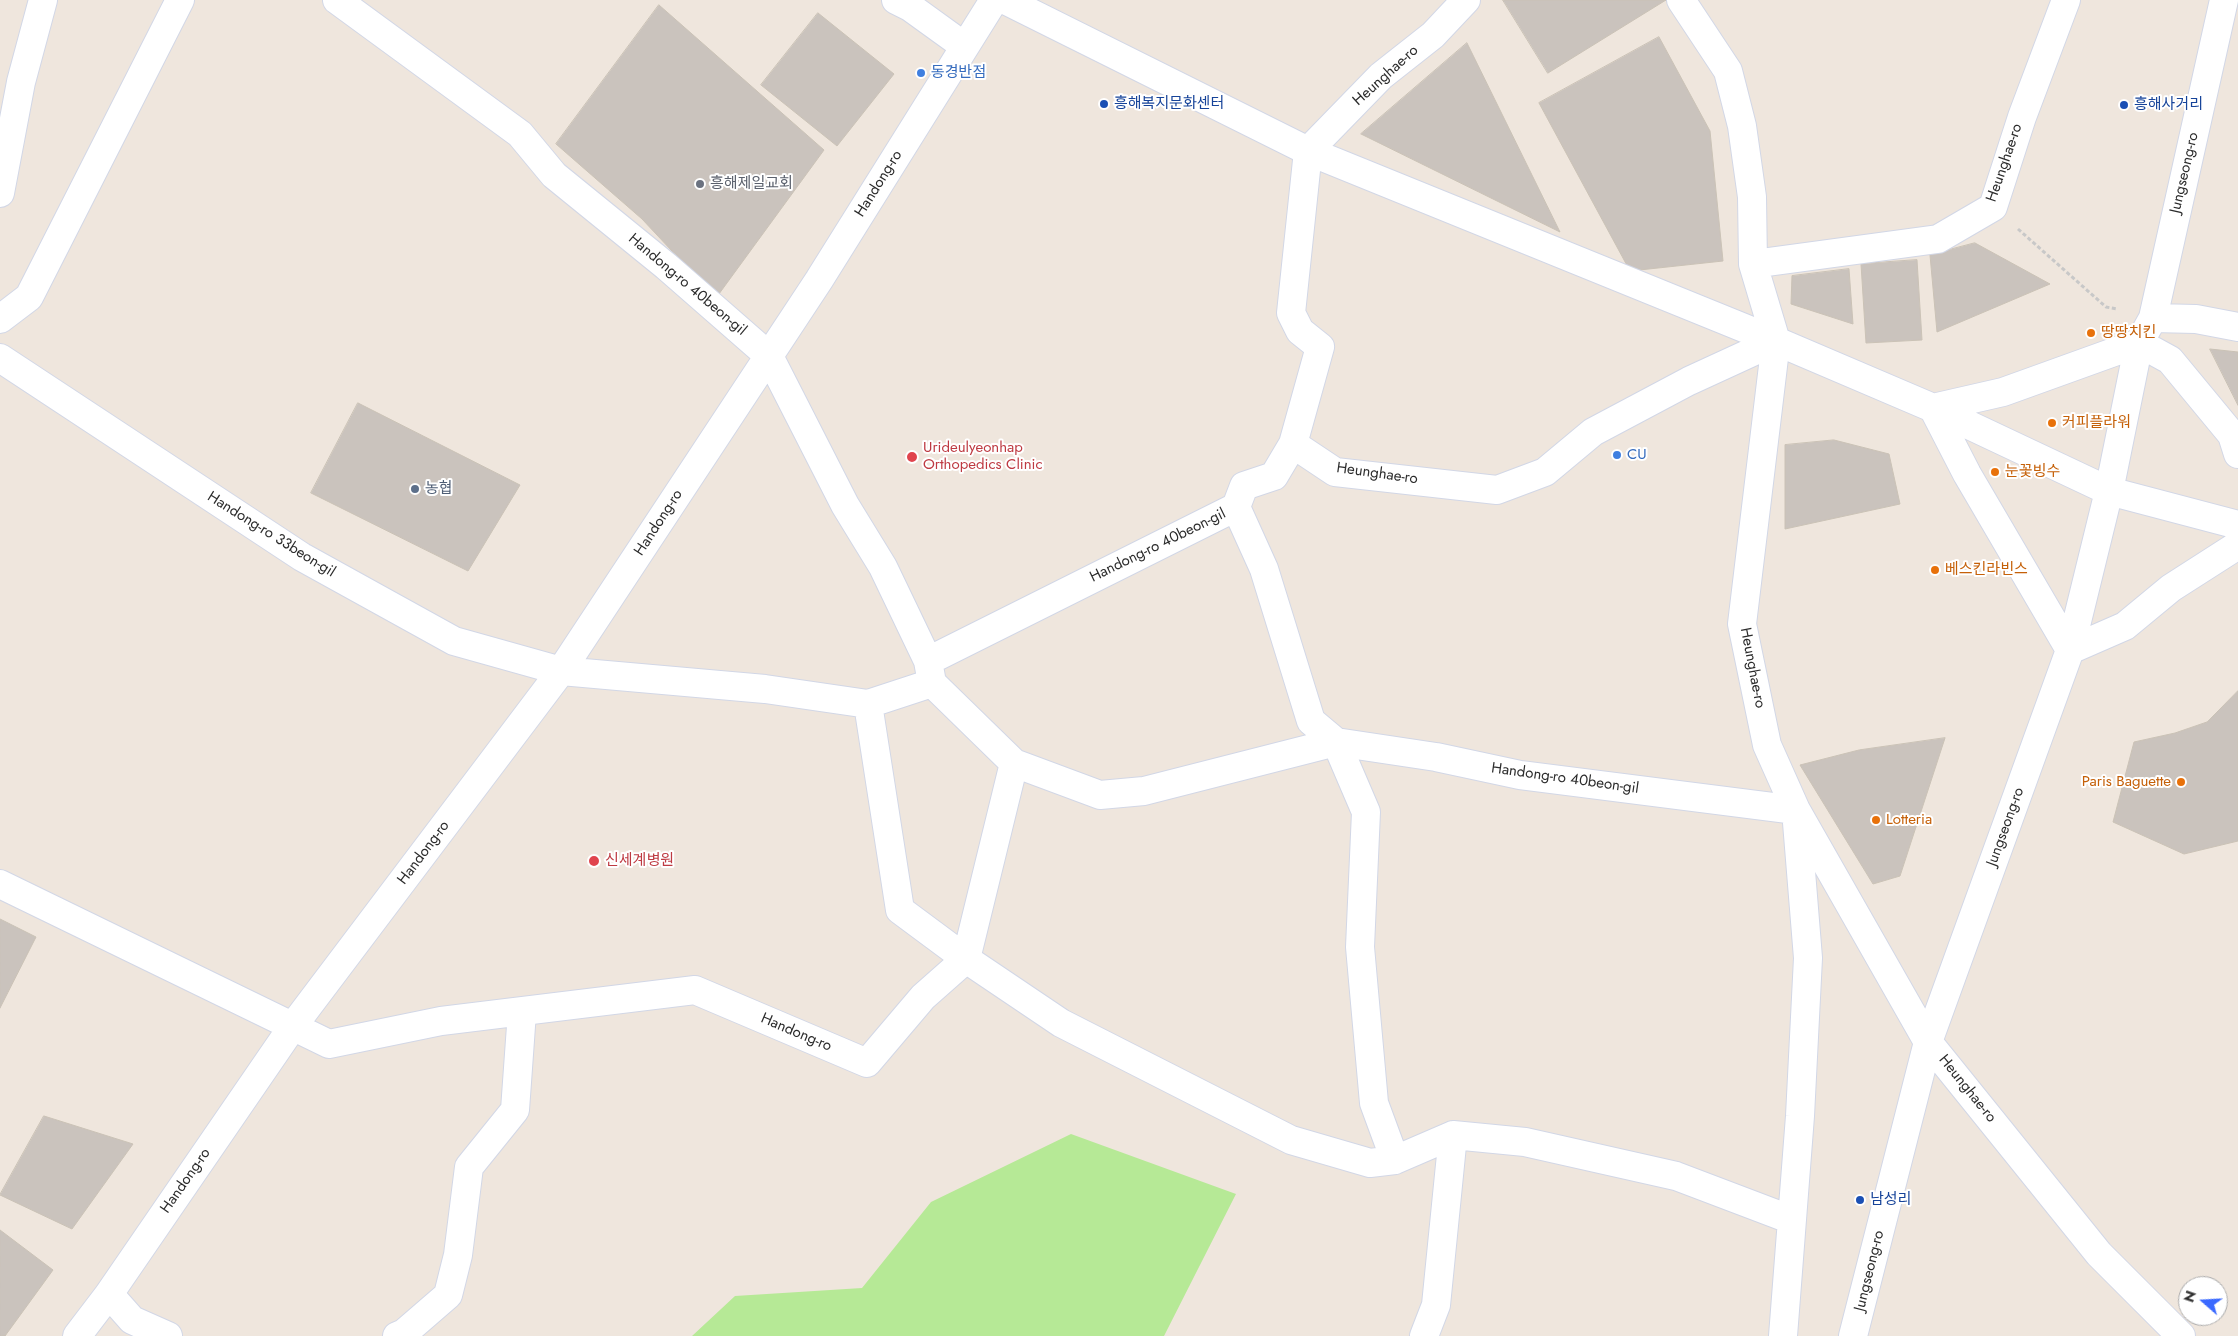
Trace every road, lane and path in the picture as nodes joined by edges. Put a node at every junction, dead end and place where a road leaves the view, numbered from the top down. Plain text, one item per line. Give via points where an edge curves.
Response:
1 (43, 0) edge
2 (180, 0) edge
3 (337, 0) edge
4 (896, 0) edge
5 (994, 0) edge
6 (1005, 0) edge
7 (1466, 0) edge
8 (1681, 0) edge
9 (2066, 0) edge
10 (2224, 0) edge
11 (964, 46) junction
12 (1308, 151) junction
13 (0, 193) edge
14 (1993, 207) junction
15 (1753, 264) junction
16 (2153, 318) junction
17 (0, 319) edge
18 (2238, 327) edge
19 (1776, 341) junction
20 (2139, 343) junction
21 (769, 356) junction
22 (0, 358) edge
23 (1934, 408) junction
24 (1292, 444) junction
25 (2238, 454) edge
26 (2109, 491) junction
27 (1236, 507) junction
28 (2238, 524) edge
29 (2238, 545) edge
30 (2070, 650) junction
31 (561, 671) junction
32 (930, 672) junction
33 (868, 704) junction
34 (1336, 742) junction
35 (1014, 763) junction
36 (1796, 810) junction
37 (0, 884) edge
38 (966, 959) junction
39 (522, 1012) junction
40 (293, 1026) junction
41 (1928, 1042) junction
42 (1453, 1135) junction
43 (1396, 1160) junction
44 (1792, 1220) junction
45 (109, 1294) junction
46 (77, 1336) edge
47 (168, 1336) edge
48 (397, 1336) edge
49 (1424, 1336) edge
50 (1784, 1336) edge
51 (1853, 1336) edge
52 (2181, 1336) edge

1 - 13 street via 20,82
2 - 17 street via 29,297
3 - 21 street, Handong-ro 40beon-gil via 520,134 554,175 666,266
4 - 11 street
5 - 11 street, Handong-ro
6 - 12 street
7 - 12 street, Heunghae-ro via 1433,35 1381,76
8 - 15 street, Heunghae-ro via 1728,71 1742,126 1751,188
9 - 14 street, Heunghae-ro via 2022,117
10 - 16 street, Jungseong-ro
11 - 21 street, Handong-ro
12 - 19 street
12 - 24 street via 1291,313 1300,331 1320,347
14 - 15 street, Heunghae-ro via 1938,239
14 - 16 path via 2106,307
15 - 19 street, Heunghae-ro
16 - 18 street via 2196,319
16 - 20 street, Jungseong-ro
19 - 23 street
19 - 24 street, Heunghae-ro via 1593,432 1545,472 1497,490 1335,472
19 - 36 street, Heunghae-ro via 1742,624 1767,744
20 - 23 street via 2003,392
20 - 25 street via 2170,360 2232,435
20 - 26 street, Jungseong-ro
21 - 31 street, Handong-ro
21 - 32 street, Handong-ro 40beon-gil via 845,506 883,567
22 - 31 street, Handong-ro 33beon-gil via 302,557 454,641
23 - 26 street
23 - 30 street via 1966,474
24 - 27 street via 1274,476 1244,486
26 - 28 street
26 - 30 street, Jungseong-ro
27 - 32 street, Handong-ro 40beon-gil
27 - 34 street, Handong-ro 40beon-gil via 1264,569 1311,721
29 - 30 street via 2171,588 2125,626
30 - 41 street, Jungseong-ro
31 - 33 street, Handong-ro 33beon-gil via 766,689
31 - 40 street, Handong-ro
32 - 33 street, Handong-ro 40beon-gil
32 - 35 street, Handong-ro 40beon-gil
33 - 38 street via 900,910
34 - 35 street, Handong-ro 40beon-gil via 1144,790 1100,795
34 - 36 street, Handong-ro 40beon-gil via 1436,757 1520,775
34 - 43 street via 1366,812 1360,947 1374,1103
35 - 38 street
36 - 41 street, Heunghae-ro
36 - 44 street, Heunghae-ro via 1808,958
37 - 40 street, Handong-ro
38 - 39 street, Handong-ro via 923,997 867,1063 695,990
38 - 43 street via 1062,1023 1291,1140 1370,1163
39 - 40 street, Handong-ro via 441,1021 329,1044
39 - 48 street via 515,1110 469,1167 458,1255 448,1295
40 - 45 street, Handong-ro
41 - 51 street, Jungseong-ro
41 - 52 street, Heunghae-ro via 2099,1254
42 - 43 street
42 - 44 street via 1525,1142 1676,1176
42 - 49 street via 1436,1305
44 - 50 street, Heunghae-ro
45 - 46 street, Handong-ro
45 - 47 street via 132,1320

